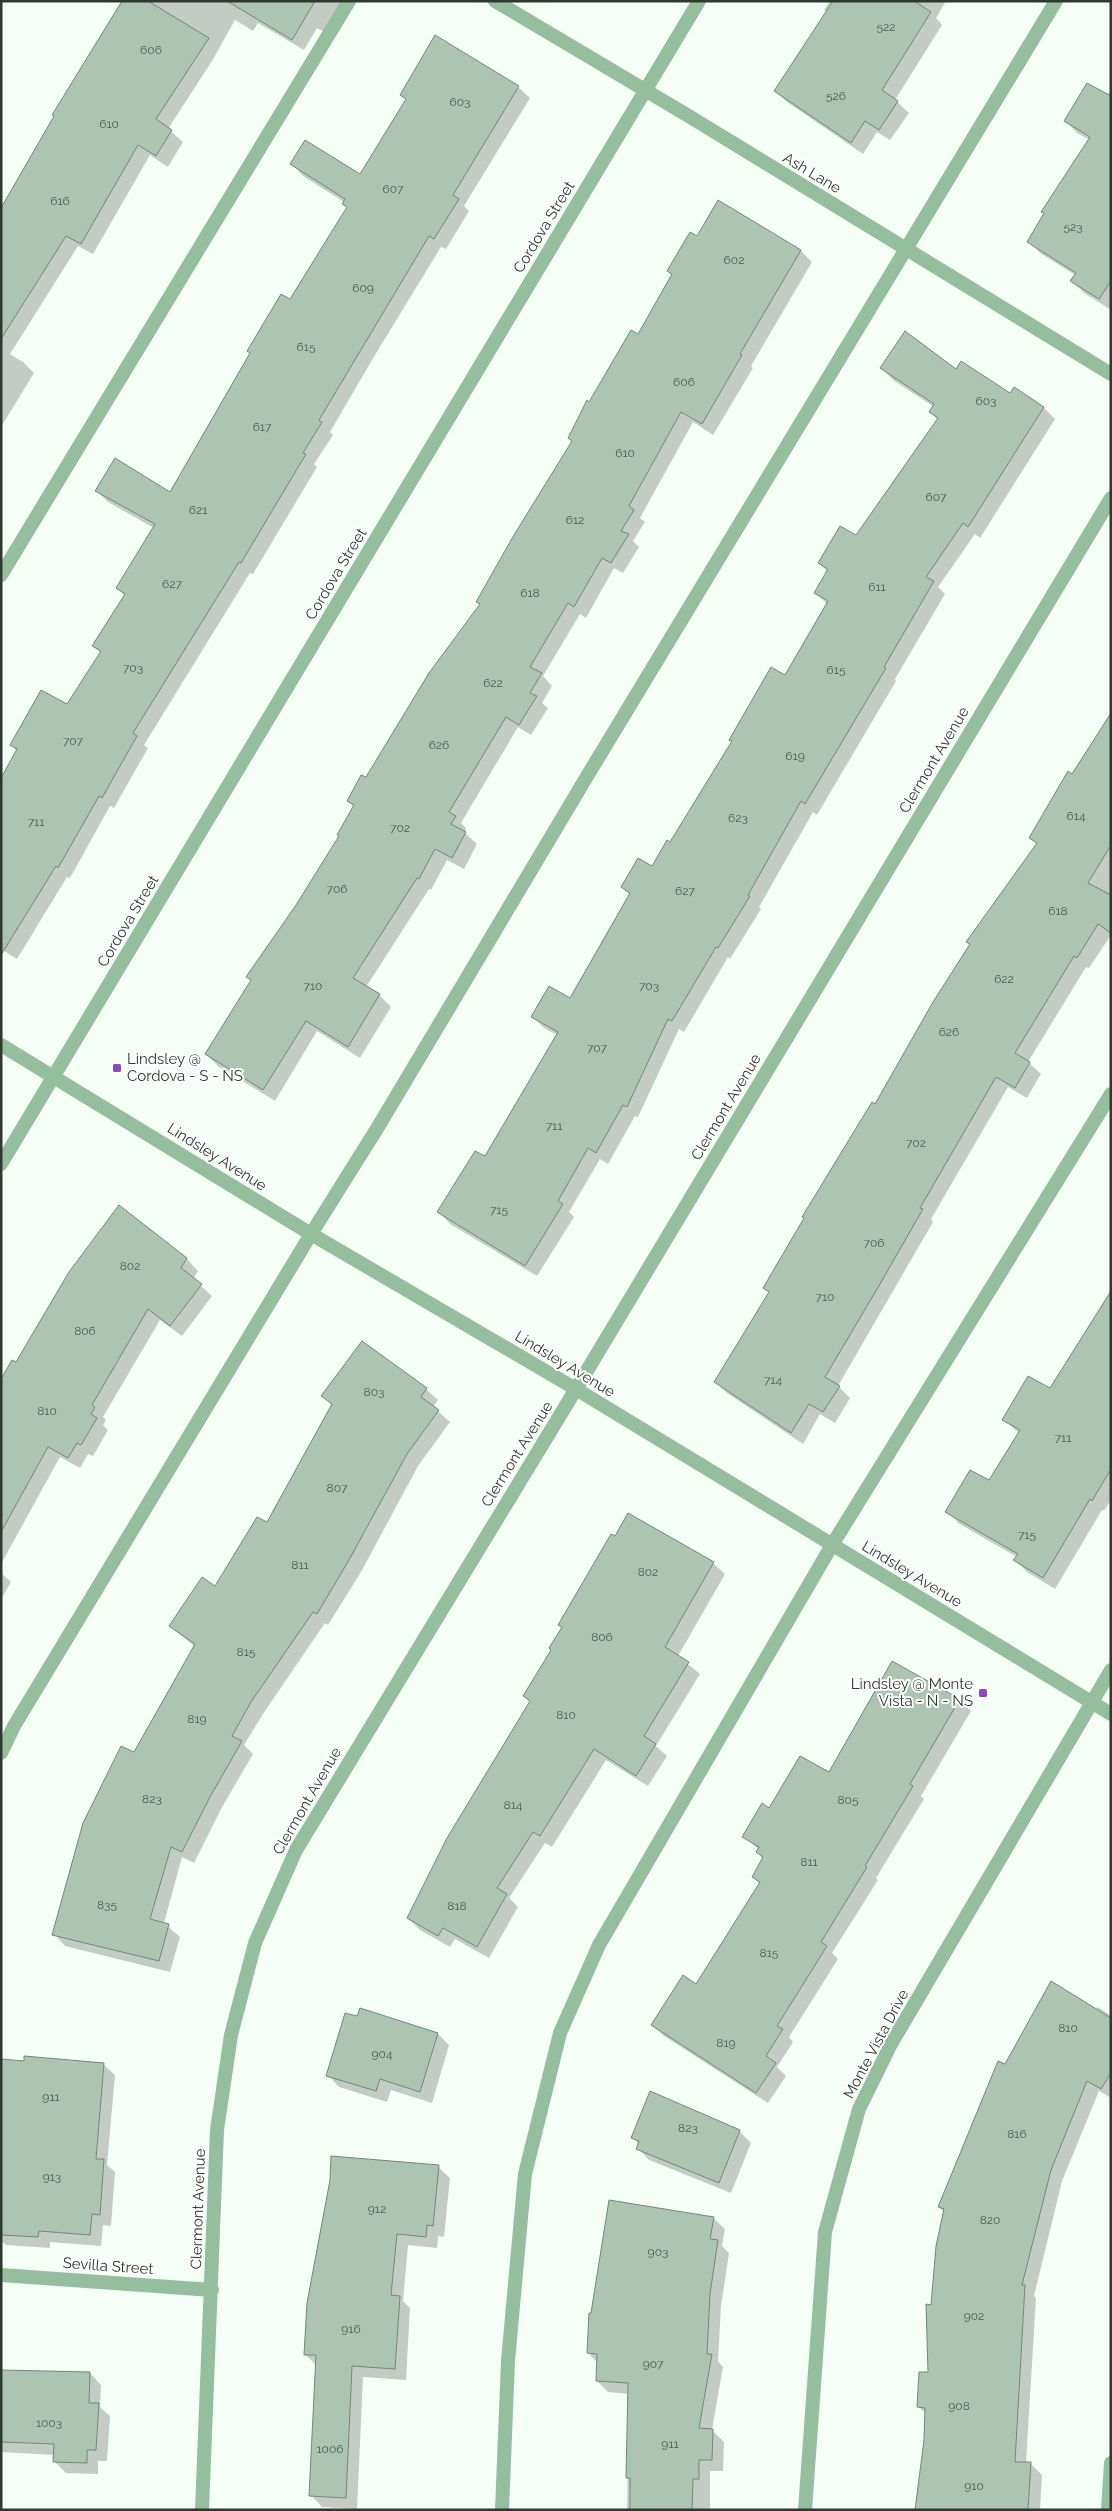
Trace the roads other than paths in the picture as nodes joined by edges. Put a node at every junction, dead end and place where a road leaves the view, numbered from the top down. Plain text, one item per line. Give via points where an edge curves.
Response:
1 (349, 1) edge
2 (495, 1) edge
3 (699, 1) edge
4 (1056, 1) edge
5 (645, 90) junction
6 (907, 250) junction
7 (1111, 374) edge
8 (1111, 498) edge
9 (1, 575) edge
10 (1, 1045) edge
11 (55, 1077) junction
12 (1111, 1094) edge
13 (1, 1164) edge
14 (311, 1234) junction
15 (576, 1389) junction
16 (832, 1545) junction
17 (1111, 1670) edge
18 (1092, 1702) junction
19 (1111, 1714) edge
20 (1, 1753) edge
21 (1, 2275) edge
22 (212, 2290) junction
23 (1111, 2463) edge
24 (202, 2510) edge
25 (502, 2510) edge
26 (805, 2510) edge
27 (1108, 2510) edge

1 - 9 street
2 - 5 street, Ash Lane
3 - 5 street, Cordova Street
4 - 6 street
5 - 6 street, Ash Lane
5 - 11 street, Cordova Street
6 - 7 street, Ash Lane
6 - 14 street
8 - 15 street, Clermont Avenue
10 - 11 street, Lindsley Avenue
11 - 13 street, Cordova Street
11 - 14 street, Lindsley Avenue
12 - 16 street
14 - 15 street, Lindsley Avenue
14 - 20 street via 14,1726
15 - 16 street, Lindsley Avenue
15 - 22 street, Clermont Avenue via 296,1850 255,1942 231,2036 217,2130
16 - 18 street, Lindsley Avenue
16 - 25 street via 599,1946 560,2033 525,2174 508,2360
17 - 18 street, Monte Vista Drive
18 - 19 street, Lindsley Avenue
18 - 26 street, Monte Vista Drive via 891,2044 859,2109 825,2232
21 - 22 street, Sevilla Street
22 - 24 street, Clermont Avenue
23 - 27 street

